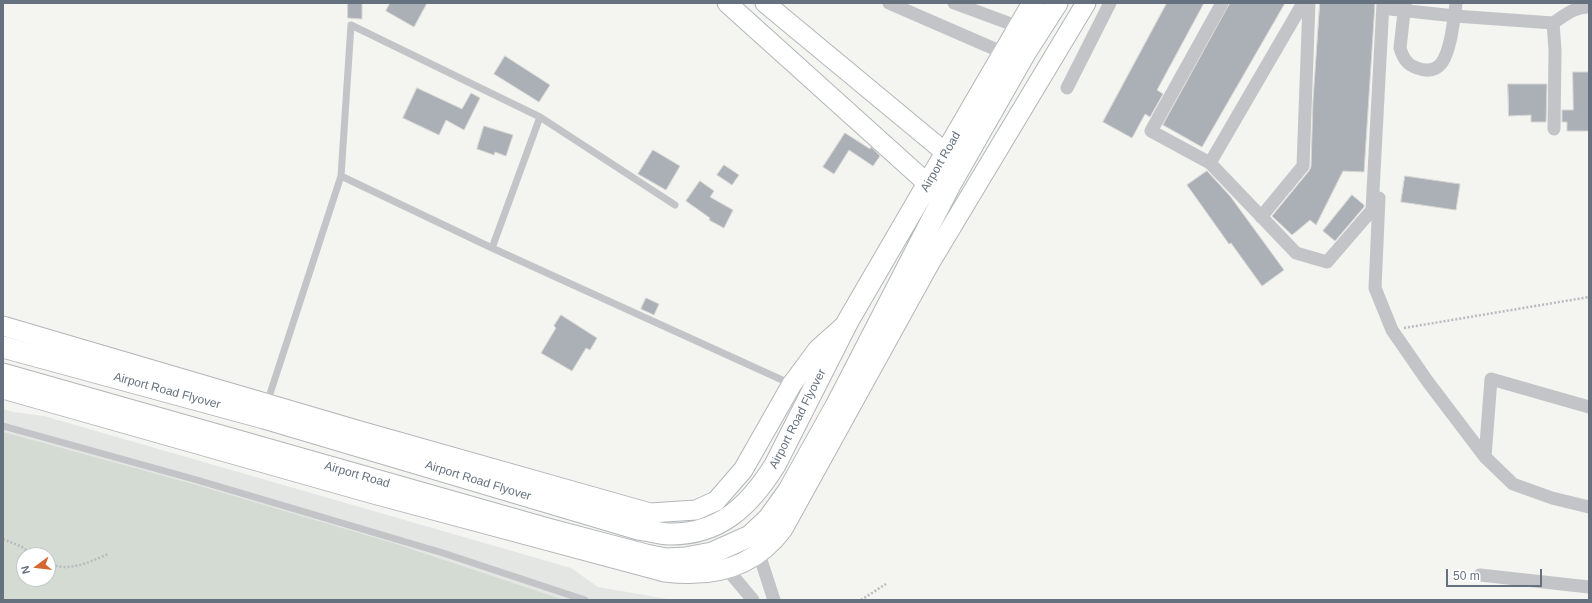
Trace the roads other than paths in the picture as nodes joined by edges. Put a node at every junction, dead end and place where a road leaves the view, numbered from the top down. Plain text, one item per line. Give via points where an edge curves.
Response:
1 (727, 3) edge
2 (765, 3) edge
3 (889, 3) edge
4 (954, 3) edge
5 (1033, 3) edge
6 (1057, 3) edge
7 (1086, 3) edge
8 (1110, 3) edge
9 (1222, 3) edge
10 (1303, 3) edge
11 (1309, 3) edge
12 (1388, 5) edge
13 (1404, 7) edge
14 (1589, 7) edge
15 (1456, 10) edge
16 (1553, 23) junction
17 (1019, 28) junction
18 (1004, 53) junction
19 (1067, 88) dead end
20 (540, 117) junction
21 (1554, 129) dead end
22 (946, 153) junction
23 (1210, 163) junction
24 (341, 176) junction
25 (928, 184) junction
26 (675, 205) dead end
27 (1261, 217) junction
28 (492, 248) junction
29 (848, 321) junction
30 (3, 326) edge
31 (3, 347) edge
32 (3, 374) edge
33 (792, 384) junction
34 (3, 389) edge
35 (267, 403) junction
36 (1589, 407) edge
37 (3, 426) edge
38 (1485, 457) junction
39 (1589, 507) edge
40 (759, 554) junction
41 (727, 569) junction
42 (1480, 575) dead end
43 (1589, 587) edge
44 (585, 600) edge
45 (753, 600) edge
46 (774, 600) edge

1 - 25 street
2 - 22 street
3 - 18 street
4 - 17 street
5 - 17 main road, Airport Road
6 - 32 main road, Airport Road via 1025,53 952,183 836,406 789,490 769,518 750,536 712,553 666,559 646,555
7 - 40 street via 931,261 788,522
8 - 19 street
9 - 23 street via 1151,131
10 - 23 street
11 - 27 street via 1303,166
12 - 13 street
12 - 27 street via 1372,210 1327,262 1296,253
12 - 38 street via 1375,288 1392,330
13 - 15 street
13 - 15 street via 1400,48 1402,56 1415,68 1425,71 1442,64 1447,57
14 - 16 street via 1572,11
15 - 16 street
16 - 21 street via 1556,50
17 - 18 main road, Airport Road
18 - 22 main road, Airport Road
20 - 24 lane via 351,25
20 - 26 lane
20 - 28 lane
22 - 25 main road, Airport Road
23 - 27 street
24 - 28 lane
24 - 35 lane
25 - 29 main road, Airport Road
28 - 33 lane
29 - 31 main road, Airport Road Flyover via 762,486 741,509 719,523 686,533 668,534 638,529 264,418
29 - 33 street via 818,349
30 - 35 street
33 - 35 street via 743,470 716,501 686,512 650,513
34 - 41 street via 370,494 666,572 688,575 708,574
36 - 38 street via 1492,379
37 - 44 lane via 443,553
38 - 39 street via 1513,484 1552,498
40 - 41 street
40 - 46 street
41 - 45 street
42 - 43 street

